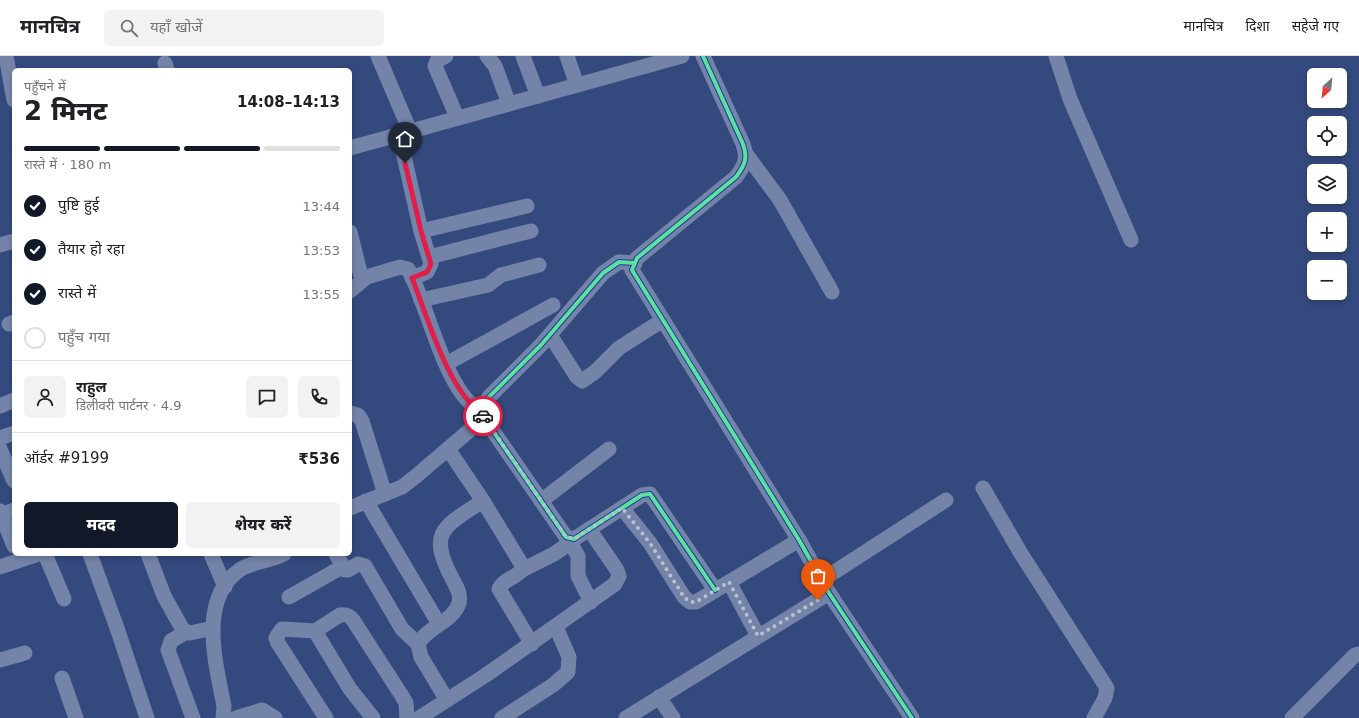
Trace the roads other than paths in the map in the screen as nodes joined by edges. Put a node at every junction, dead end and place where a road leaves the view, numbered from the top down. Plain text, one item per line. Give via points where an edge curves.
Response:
1 (6, 56) edge
2 (378, 56) edge
3 (446, 56) edge
4 (487, 56) edge
5 (523, 56) edge
6 (566, 56) edge
7 (682, 56) edge
8 (703, 56) edge
9 (1056, 56) edge
10 (648, 60) edge
11 (577, 85) junction
12 (12, 89) edge
13 (538, 96) junction
14 (509, 104) junction
15 (456, 117) junction
16 (404, 133) junction
17 (352, 147) edge
18 (746, 154) junction
19 (527, 206) dead end
20 (421, 231) junction
21 (531, 231) dead end
22 (352, 240) edge
23 (1131, 240) dead end
24 (12, 242) edge
25 (0, 245) edge
26 (429, 257) junction
27 (634, 262) junction
28 (539, 265) dead end
29 (412, 278) junction
30 (362, 280) junction
31 (352, 289) edge
32 (832, 292) dead end
33 (421, 300) junction
34 (553, 305) dead end
35 (663, 320) junction
36 (550, 335) junction
37 (446, 364) junction
38 (12, 401) edge
39 (0, 406) edge
40 (352, 414) edge
41 (482, 414) junction
42 (12, 434) edge
43 (0, 438) edge
44 (0, 449) edge
45 (448, 449) junction
46 (609, 449) dead end
47 (12, 476) edge
48 (983, 488) dead end
49 (385, 494) junction
50 (946, 500) dead end
51 (366, 501) junction
52 (483, 501) junction
53 (541, 501) junction
54 (352, 507) edge
55 (622, 508) junction
56 (4, 513) edge
57 (589, 529) junction
58 (12, 538) edge
59 (570, 540) junction
60 (799, 540) junction
61 (14, 556) edge
62 (46, 556) edge
63 (91, 556) edge
64 (149, 556) edge
65 (212, 556) edge
66 (274, 556) edge
67 (264, 558) edge
68 (339, 561) edge
69 (0, 567) edge
70 (522, 570) junction
71 (729, 582) junction
72 (225, 587) junction
73 (826, 587) junction
74 (715, 590) junction
75 (289, 598) dead end
76 (64, 599) dead end
77 (591, 602) junction
78 (439, 624) junction
79 (556, 627) junction
80 (213, 628) junction
81 (315, 631) junction
82 (186, 632) junction
83 (758, 636) junction
84 (418, 644) junction
85 (532, 644) junction
86 (25, 654) dead end
87 (1359, 654) edge
88 (0, 660) edge
89 (62, 678) dead end
90 (659, 697) junction
91 (446, 700) junction
92 (76, 718) edge
93 (147, 718) edge
94 (193, 718) edge
95 (227, 718) edge
96 (275, 718) edge
97 (326, 718) edge
98 (373, 718) edge
99 (408, 718) edge
100 (420, 718) edge
101 (502, 718) edge
102 (626, 718) edge
103 (673, 718) edge
104 (912, 718) edge
105 (1094, 718) edge
106 (1292, 718) edge

1 - 12 street
2 - 16 street
3 - 15 street via 437,61 435,66
4 - 14 street via 495,66
5 - 13 street
6 - 11 street
7 - 10 street
8 - 18 street
9 - 23 street via 1070,99
10 - 11 street
11 - 13 street
13 - 14 street
14 - 15 street
15 - 16 street
16 - 17 street
16 - 20 street
18 - 27 street via 746,163 736,177
18 - 32 street via 780,200
19 - 20 street
20 - 26 street
21 - 26 street
22 - 30 street
24 - 25 street
26 - 29 street via 430,268 427,272
27 - 35 street via 634,276
27 - 36 street via 623,261 612,265
28 - 33 street via 501,275 488,285
29 - 30 street via 408,269 400,266
29 - 33 street
30 - 31 street
33 - 37 street
34 - 37 street
35 - 36 street via 619,348 582,381
35 - 60 street
36 - 41 street via 488,398
37 - 41 street via 465,399
38 - 39 street
40 - 49 street via 358,415 362,421
41 - 45 street
41 - 53 street
42 - 43 street
44 - 47 street
45 - 49 street via 415,478
45 - 52 street
46 - 53 street
48 - 105 street via 1045,593 1107,688 1105,698
49 - 51 street
50 - 73 street
51 - 54 street
51 - 78 street
52 - 70 street
52 - 78 street via 444,530 440,543 441,554 459,592 459,602 455,610
53 - 59 street
55 - 57 street
55 - 74 street via 650,543 684,597 690,602 696,602
55 - 74 street via 642,495 650,494
56 - 58 street
57 - 59 street
57 - 77 street via 619,576 615,584
59 - 70 street via 554,554
59 - 77 street via 578,556 578,576
60 - 71 street
60 - 73 street
61 - 69 street
62 - 76 street
63 - 93 street
64 - 82 street via 164,596 179,626
65 - 72 street
66 - 67 street
67 - 72 street via 241,569
68 - 75 street
68 - 84 street via 345,570 358,564 365,566 402,629
70 - 85 street via 503,583 499,589
71 - 74 street
71 - 83 street
72 - 80 street via 214,610
73 - 83 street
73 - 104 street
77 - 79 street
78 - 84 street
79 - 85 street
79 - 101 street via 569,657 568,672 553,685
80 - 82 street
80 - 95 street
81 - 97 street via 282,629 276,638
81 - 98 street via 350,689
81 - 99 street via 340,615 349,616 402,696 406,703
82 - 94 street via 171,641 168,650
83 - 90 street
84 - 91 street via 421,657
85 - 91 street
86 - 88 street
87 - 106 street via 1355,655
89 - 92 street
90 - 102 street
90 - 103 street
91 - 100 street
95 - 96 street via 262,710

